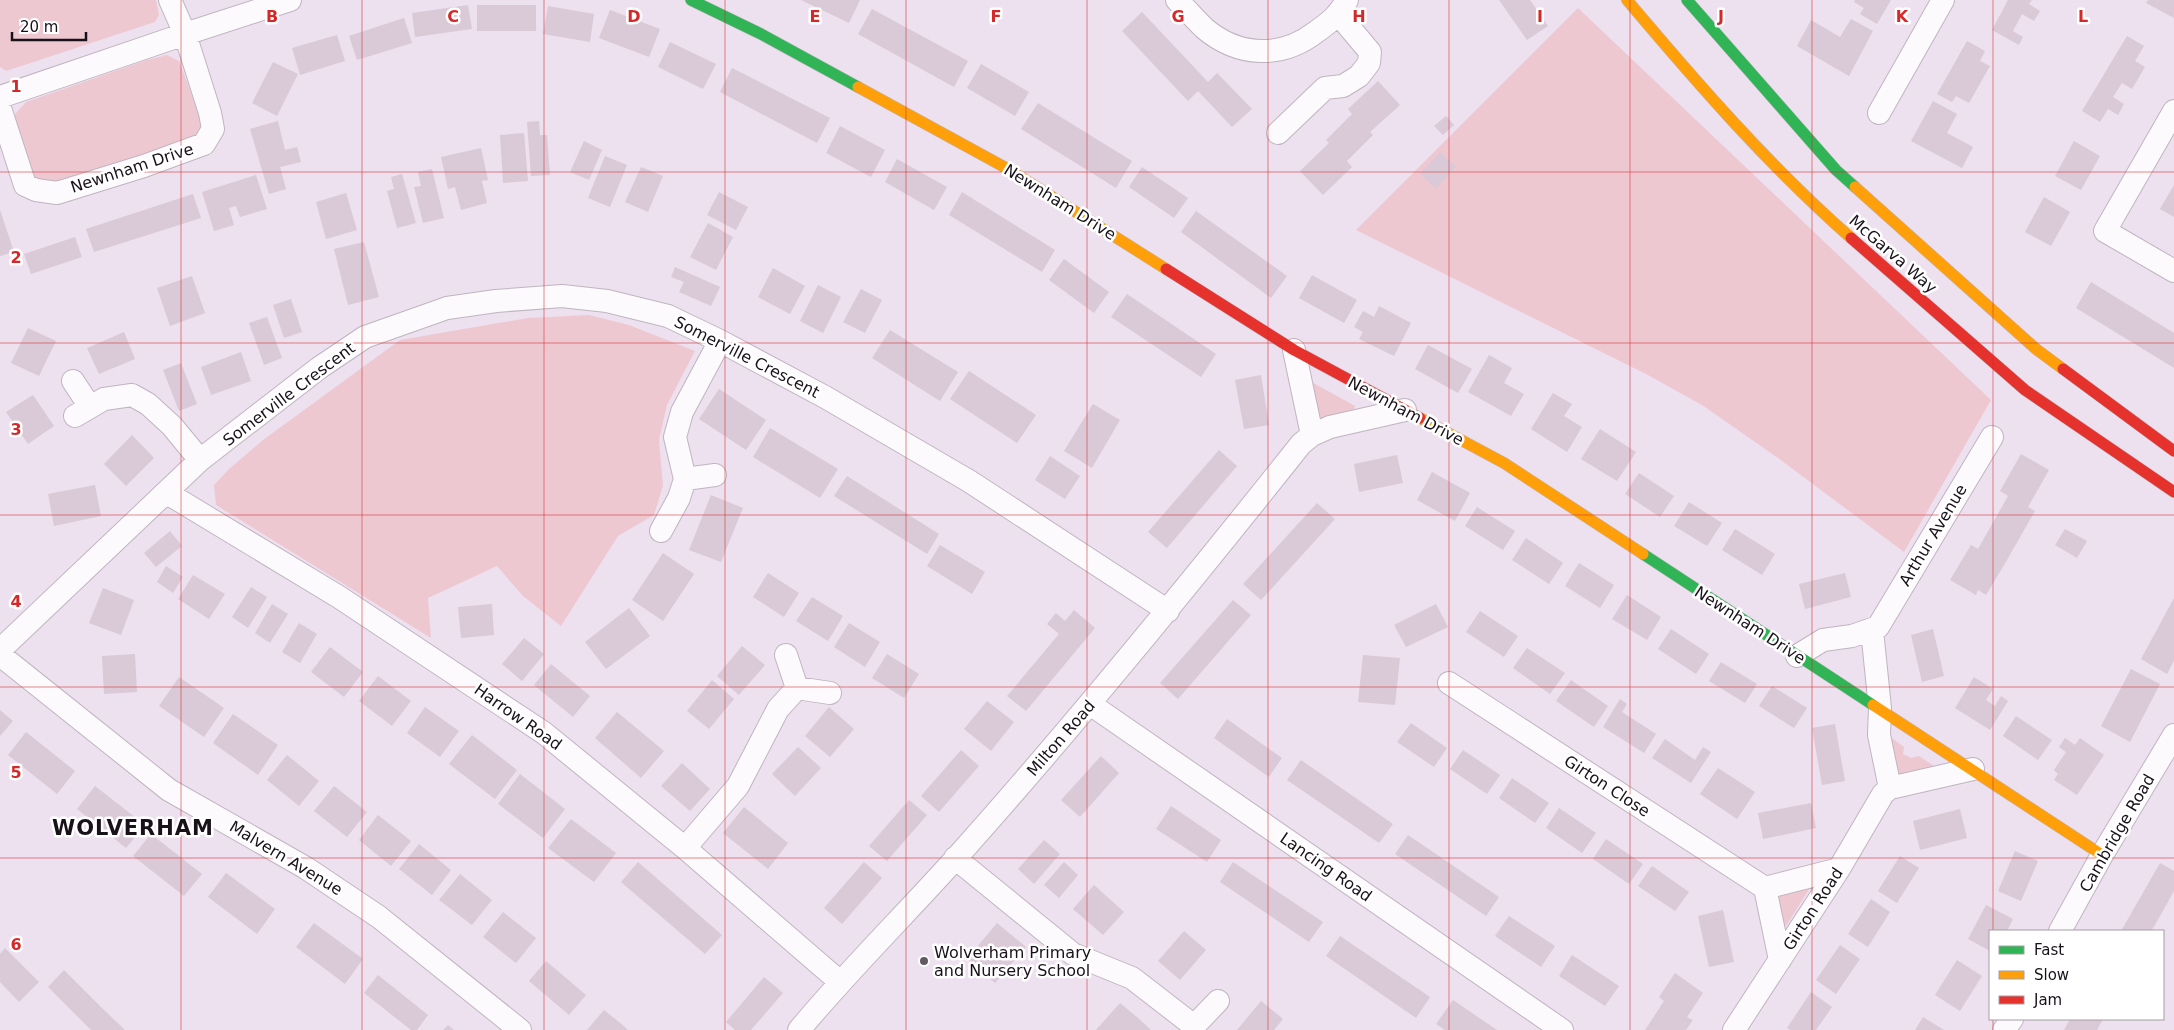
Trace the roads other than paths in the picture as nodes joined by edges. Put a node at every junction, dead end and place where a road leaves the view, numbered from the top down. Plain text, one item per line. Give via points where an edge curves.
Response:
1 (170, 0) edge
2 (290, 0) edge
3 (691, 0) edge
4 (1178, 0) edge
5 (1627, 0) edge
6 (1687, 0) edge
7 (1943, 0) edge
8 (1343, 8) edge
9 (184, 34) junction
10 (0, 97) edge
11 (0, 108) edge
12 (2174, 112) edge
13 (1878, 113) dead end
14 (1278, 133) dead end
15 (2174, 271) edge
16 (720, 341) junction
17 (1294, 350) junction
18 (73, 381) dead end
19 (1405, 410) junction
20 (1312, 435) junction
21 (1992, 437) dead end
22 (2174, 451) edge
23 (200, 460) junction
24 (714, 475) dead end
25 (685, 479) junction
26 (2174, 492) edge
27 (167, 493) junction
28 (661, 531) dead end
29 (1168, 611) junction
30 (1872, 630) junction
31 (0, 650) edge
32 (0, 655) edge
33 (786, 655) dead end
34 (1797, 656) junction
35 (1450, 683) dead end
36 (797, 688) junction
37 (830, 693) dead end
38 (1090, 704) junction
39 (1880, 708) junction
40 (2174, 735) edge
41 (1973, 769) junction
42 (1890, 788) junction
43 (685, 848) junction
44 (2102, 855) junction
45 (956, 858) junction
46 (1839, 869) junction
47 (1764, 888) junction
48 (2061, 930) edge
49 (1780, 960) junction
50 (839, 982) junction
51 (1218, 1001) dead end
52 (1192, 1028) edge
53 (520, 1030) edge
54 (799, 1030) edge
55 (1562, 1030) edge
56 (1734, 1030) edge

1 - 9 street, Newnham Drive
2 - 9 street
3 - 17 street, Newnham Drive via 761,34 1008,169
4 - 8 street via 1205,28 1235,47 1269,53 1306,40
5 - 26 street, McGarva Way via 1689,73 1813,205 2026,390
6 - 22 street, McGarva Way via 1836,170 2036,349
7 - 13 street
8 - 14 street via 1370,52 1369,63 1359,76 1343,86 1325,88
9 - 10 street
9 - 11 street, Newnham Drive via 213,129 204,144 57,193 36,190 25,184
12 - 15 street via 2105,230
16 - 23 street, Somerville Crescent via 668,316 607,301 562,296 447,308 365,337 319,368
16 - 25 street via 682,412 675,437
16 - 29 street, Somerville Crescent via 825,396 969,481
17 - 19 street, Newnham Drive
17 - 20 street
18 - 23 street via 83,412 109,398 132,395 148,404 172,426
19 - 20 street, Milton Road
19 - 34 street, Newnham Drive via 1504,463
20 - 29 street, Milton Road
21 - 30 street, Arthur Avenue via 1878,626
23 - 27 street, Somerville Crescent
24 - 25 street
25 - 28 street via 675,507
27 - 31 street, Somerville Crescent
27 - 43 street, Harrow Road via 339,597 544,733
29 - 38 street, Milton Road
30 - 34 street via 1823,640
30 - 39 street
32 - 53 street, Malvern Avenue via 170,790 306,868 379,917
33 - 36 street
34 - 39 street, Newnham Drive
35 - 47 street, Girton Close
36 - 37 street
36 - 43 street via 778,709 738,786
38 - 45 street, Milton Road
38 - 55 street, Lancing Road
39 - 41 street, Newnham Drive
39 - 42 street via 1878,735
40 - 44 street, Cambridge Road
41 - 42 street
41 - 44 street, Newnham Drive
42 - 46 street, Girton Road via 1883,794
43 - 50 street, Harrow Road
44 - 48 street, Cambridge Road
45 - 50 street, Milton Road
45 - 52 street via 1073,954 1132,978
46 - 47 street
46 - 49 street, Girton Road
47 - 49 street
49 - 56 street, Girton Road
50 - 54 street, Milton Road
51 - 52 street

